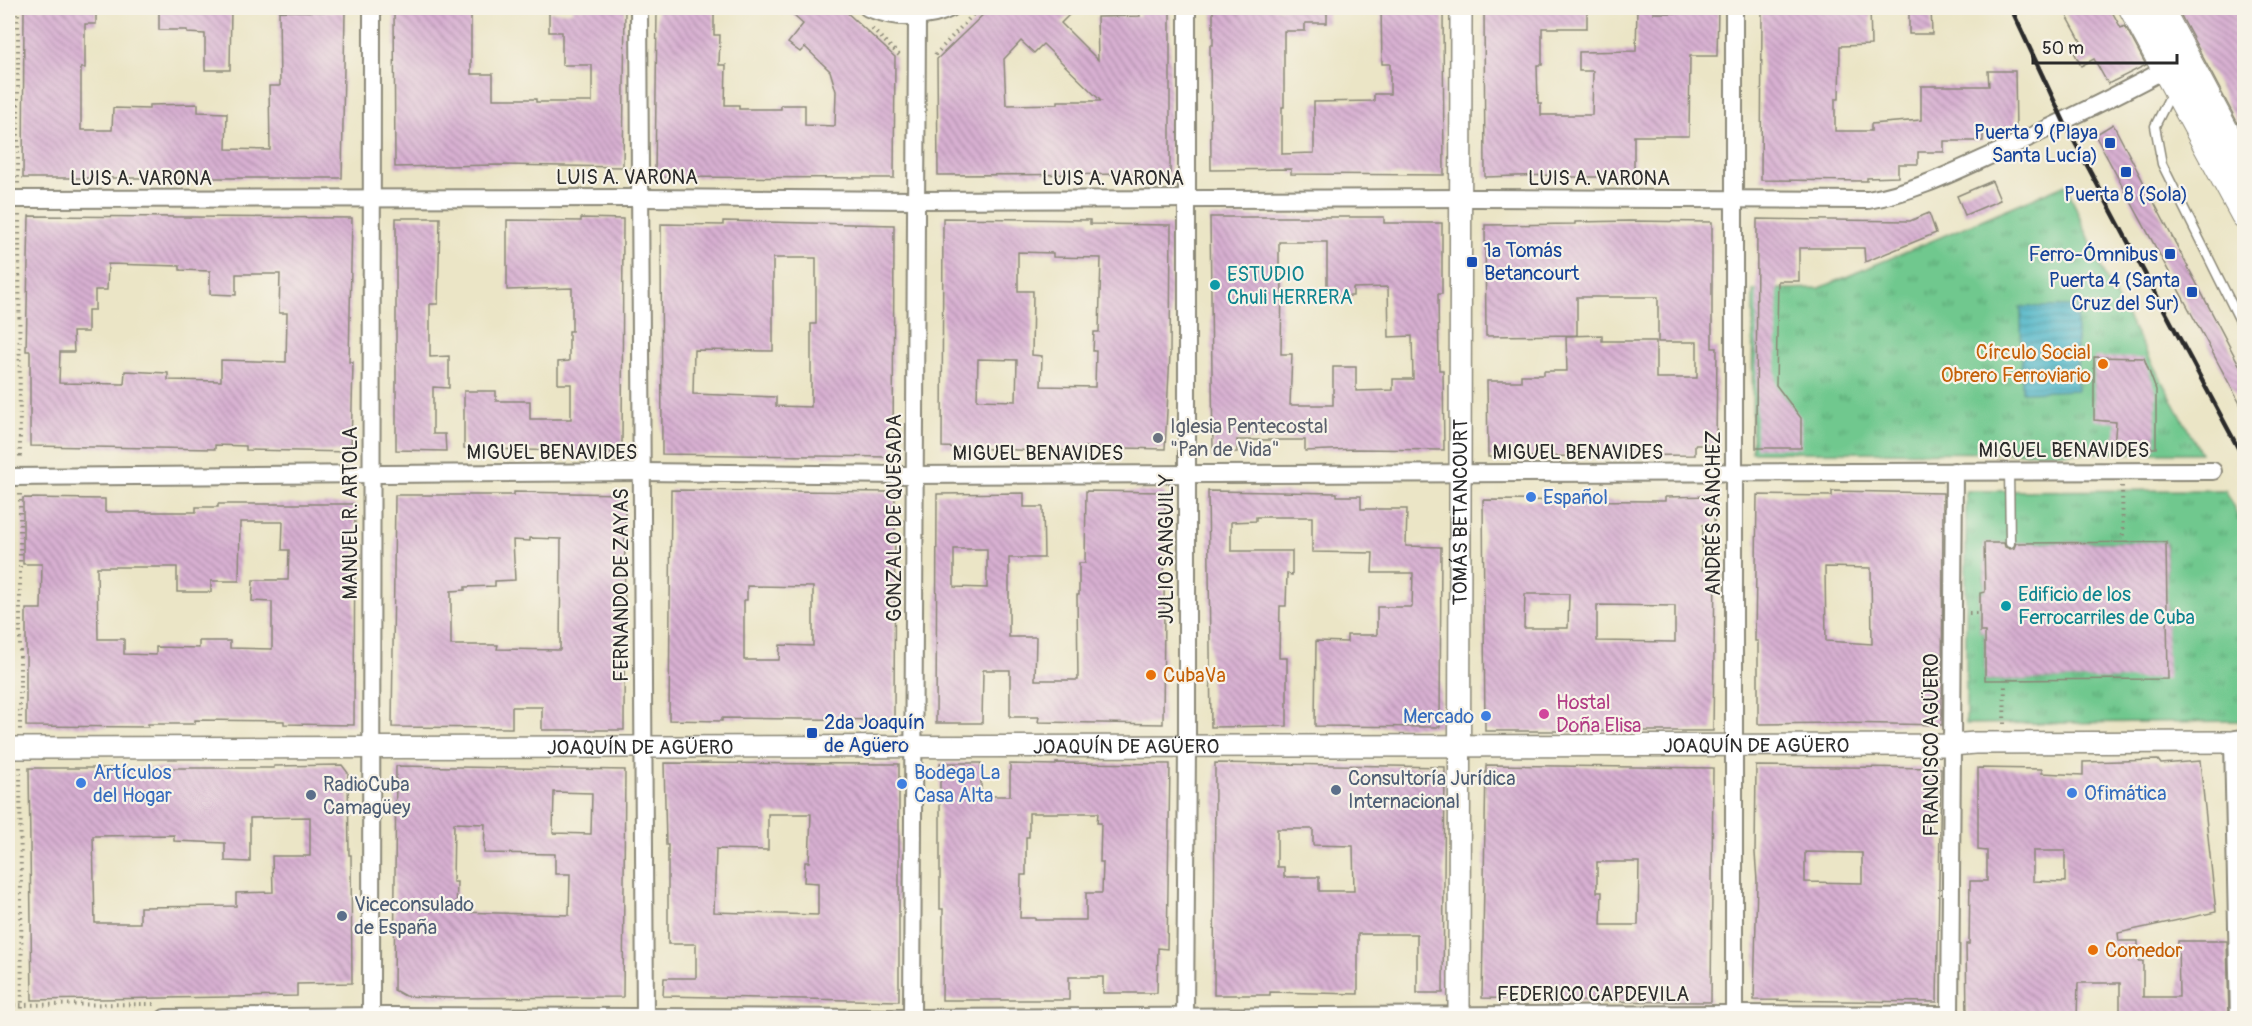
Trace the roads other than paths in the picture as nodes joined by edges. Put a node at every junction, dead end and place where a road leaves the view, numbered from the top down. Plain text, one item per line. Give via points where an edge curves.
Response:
1 (372, 8) edge
2 (639, 8) edge
3 (868, 8) edge
4 (951, 8) edge
5 (1186, 8) edge
6 (1461, 8) edge
7 (1734, 8) edge
8 (2132, 8) edge
9 (2160, 8) edge
10 (917, 17) junction
11 (2176, 70) junction
12 (2244, 166) edge
13 (13, 193) edge
14 (640, 198) junction
15 (1461, 198) junction
16 (372, 199) junction
17 (1187, 199) junction
18 (916, 200) junction
19 (1734, 200) junction
20 (2244, 215) edge
21 (2244, 329) edge
22 (1954, 471) junction
23 (2009, 471) junction
24 (2213, 471) dead end
25 (642, 472) junction
26 (1734, 472) junction
27 (371, 473) junction
28 (1187, 473) junction
29 (1461, 473) junction
30 (915, 475) junction
31 (14, 477) edge
32 (2010, 543) dead end
33 (2240, 742) edge
34 (1952, 745) junction
35 (1460, 746) junction
36 (1734, 746) junction
37 (643, 747) junction
38 (913, 747) junction
39 (1187, 747) junction
40 (14, 748) edge
41 (371, 748) junction
42 (2241, 799) edge
43 (2242, 939) edge
44 (1734, 1016) edge
45 (371, 1017) edge
46 (1459, 1017) edge
47 (1950, 1017) edge
48 (165, 1018) edge
49 (645, 1018) edge
50 (912, 1018) edge
51 (1185, 1018) edge
52 (2242, 1018) edge

1 - 16 street, MANUEL R. ARTOLA
2 - 14 street, FERNANDO DE ZAYAS
3 - 10 street via 883,14
4 - 10 street
5 - 17 street, JULIO SANGUILY
6 - 15 street, TOMÁS BETANCOURT
7 - 19 street, ANDRÉS SÁNCHEZ
8 - 11 main road
9 - 11 main road
10 - 18 street, GONZALO DE QUESADA
11 - 12 main road
11 - 19 street, LUIS A. VARONA via 1897,195 1868,200
11 - 20 main road
11 - 21 lane via 2155,126 2162,164
13 - 16 street, LUIS A. VARONA
14 - 16 street, LUIS A. VARONA
14 - 18 street, LUIS A. VARONA
14 - 25 street, FERNANDO DE ZAYAS
15 - 17 street, LUIS A. VARONA
15 - 19 street, LUIS A. VARONA
15 - 29 street, TOMÁS BETANCOURT
16 - 27 street, MANUEL R. ARTOLA
17 - 18 street, LUIS A. VARONA
17 - 28 street, JULIO SANGUILY
18 - 30 street, GONZALO DE QUESADA
19 - 26 street, ANDRÉS SÁNCHEZ
22 - 23 street, MIGUEL BENAVIDES
22 - 26 street, MIGUEL BENAVIDES
22 - 34 street, FRANCISCO AGÜERO
23 - 24 street, MIGUEL BENAVIDES
23 - 32 lane
25 - 27 street, MIGUEL BENAVIDES
25 - 30 street, MIGUEL BENAVIDES
25 - 37 street, FERNANDO DE ZAYAS
26 - 29 street, MIGUEL BENAVIDES
26 - 36 street, ANDRÉS SÁNCHEZ
27 - 31 street, MIGUEL BENAVIDES
27 - 41 street, MANUEL R. ARTOLA
28 - 29 street, MIGUEL BENAVIDES
28 - 30 street, MIGUEL BENAVIDES
28 - 39 street, JULIO SANGUILY
29 - 35 street, TOMÁS BETANCOURT
30 - 38 street, GONZALO DE QUESADA
33 - 34 street, JOAQUÍN DE AGÜERO
33 - 42 main road
34 - 36 street, JOAQUÍN DE AGÜERO
34 - 47 street, FRANCISCO AGÜERO
35 - 36 street, JOAQUÍN DE AGÜERO
35 - 39 street, JOAQUÍN DE AGÜERO
35 - 46 street, TOMÁS BETANCOURT
36 - 44 street, ANDRÉS SÁNCHEZ
37 - 38 street, JOAQUÍN DE AGÜERO
37 - 41 street, JOAQUÍN DE AGÜERO
37 - 49 street, FERNANDO DE ZAYAS
38 - 39 street, JOAQUÍN DE AGÜERO
38 - 50 street, GONZALO DE QUESADA
39 - 51 street, JULIO SANGUILY
40 - 41 street, JOAQUÍN DE AGÜERO
41 - 45 street, MANUEL R. ARTOLA
42 - 43 main road
43 - 52 main road
44 - 46 street, FEDERICO CAPDEVILA
44 - 47 street, FEDERICO CAPDEVILA
45 - 48 street, FEDERICO CAPDEVILA
45 - 49 street, FEDERICO CAPDEVILA
46 - 51 street, FEDERICO CAPDEVILA
49 - 50 street, FEDERICO CAPDEVILA
50 - 51 street, FEDERICO CAPDEVILA

